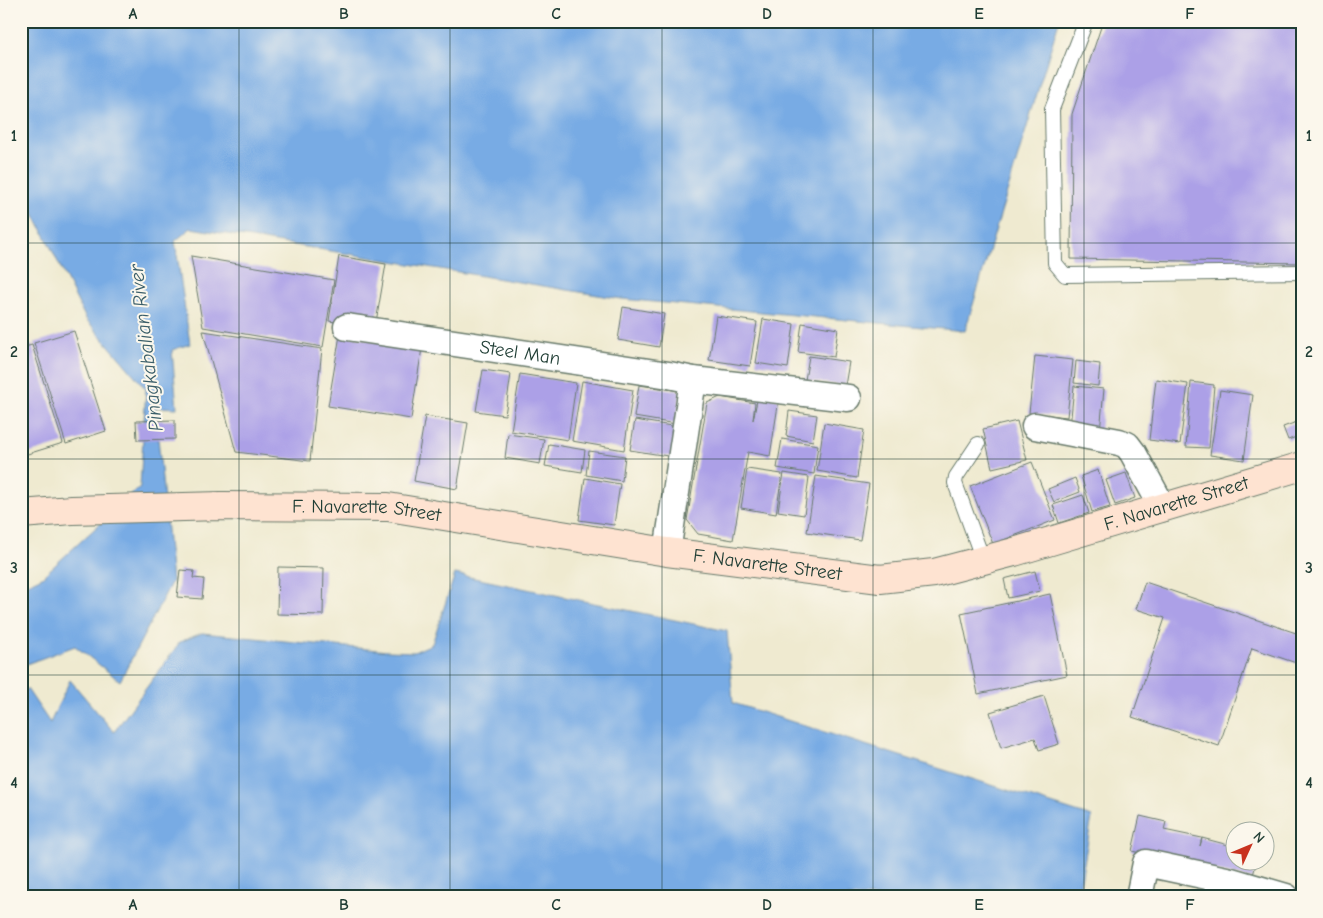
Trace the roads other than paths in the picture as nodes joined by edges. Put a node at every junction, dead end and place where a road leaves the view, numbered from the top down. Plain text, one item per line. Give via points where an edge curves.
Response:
1 (1086, 21) edge
2 (1302, 272) edge
3 (347, 327) dead end
4 (693, 380) junction
5 (848, 398) dead end
6 (1035, 426) dead end
7 (978, 444) dead end
8 (1302, 466) edge
9 (1163, 508) junction
10 (21, 514) edge
11 (667, 552) junction
12 (983, 560) junction
13 (1228, 889) edge
14 (1139, 897) edge
15 (1286, 897) edge

1 - 2 lane via 1052,109 1055,264 1065,275
3 - 4 street, Steel Man
4 - 5 street, Steel Man
4 - 11 street
6 - 9 street via 1127,445
7 - 12 lane via 955,483
8 - 9 main road, F. Navarette Street
9 - 12 main road, F. Navarette Street
10 - 11 main road, F. Navarette Street via 220,506 388,507
11 - 12 main road, F. Navarette Street via 880,579 934,573
13 - 14 street via 1146,864
13 - 15 street

